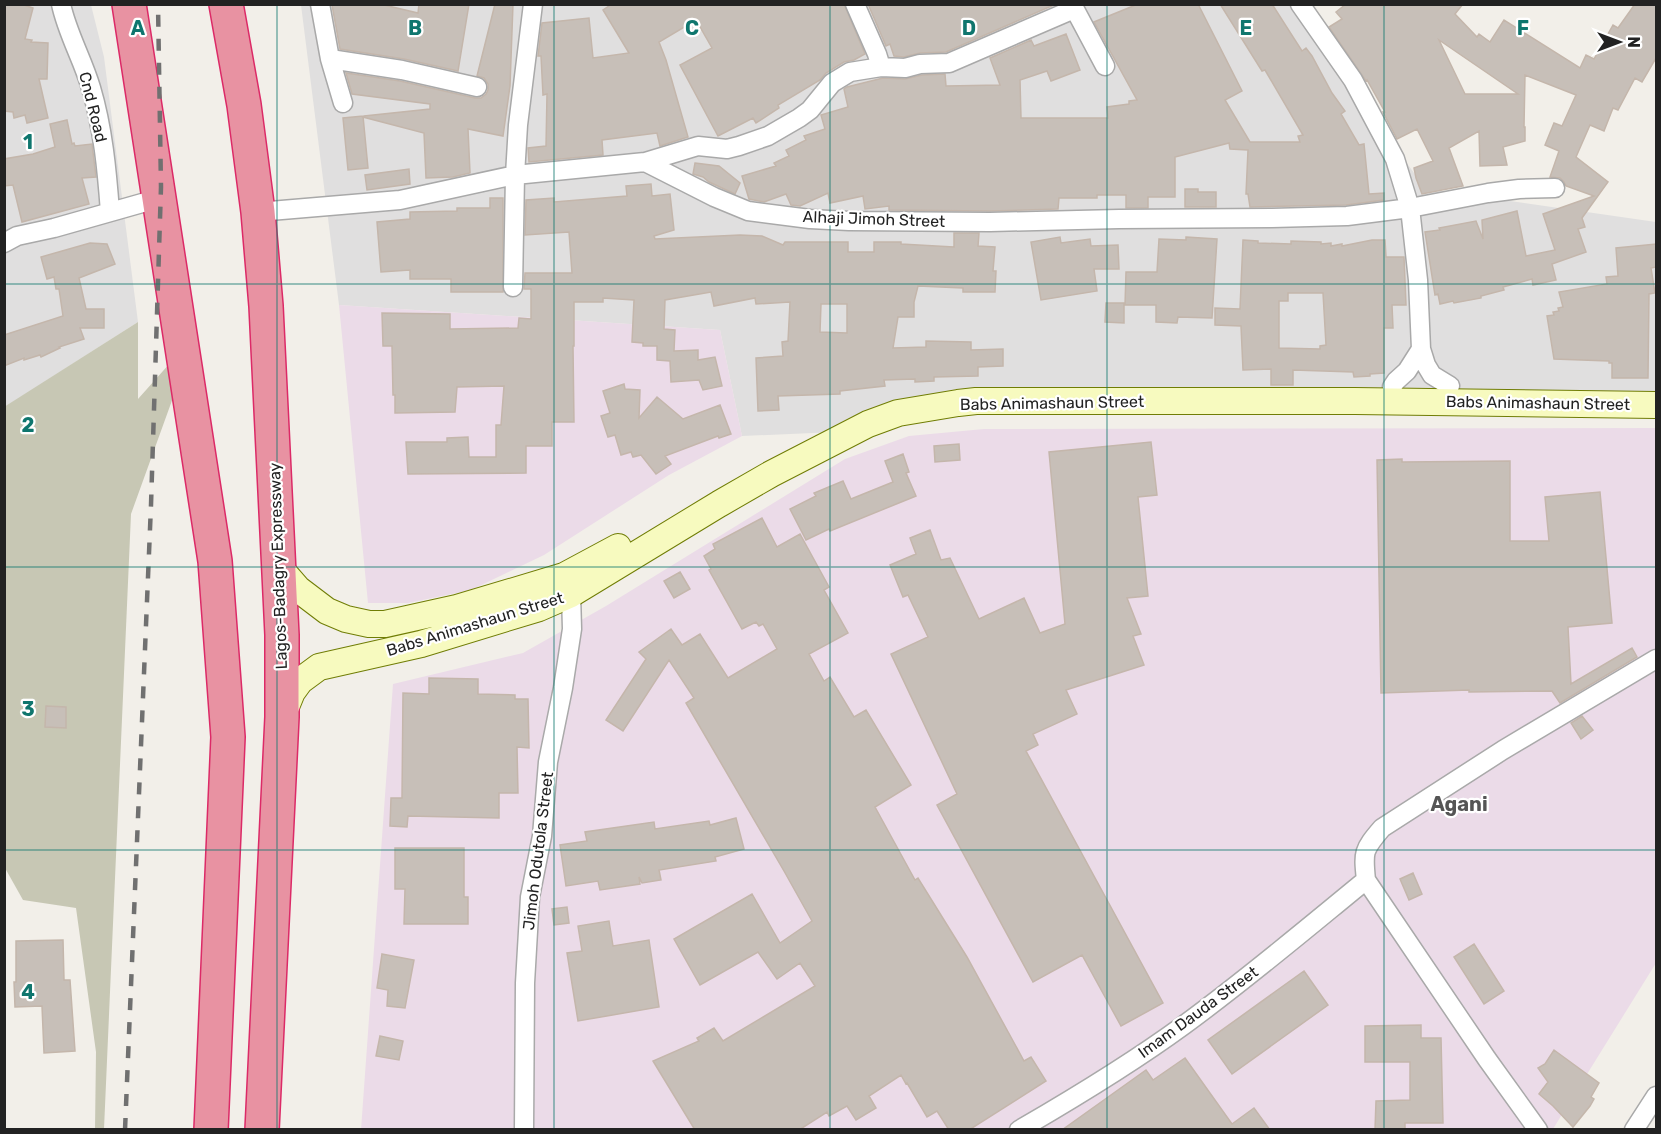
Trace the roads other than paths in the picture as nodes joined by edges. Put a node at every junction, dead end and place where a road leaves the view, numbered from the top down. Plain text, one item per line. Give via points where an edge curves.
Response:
1 (226, 4) edge
2 (320, 4) edge
3 (533, 4) edge
4 (855, 4) edge
5 (1300, 4) edge
6 (57, 6) edge
7 (1073, 7) edge
8 (130, 10) edge
9 (330, 59) junction
10 (1105, 66) dead end
11 (881, 67) junction
12 (477, 87) dead end
13 (343, 103) dead end
14 (645, 162) junction
15 (515, 175) junction
16 (1555, 188) dead end
17 (160, 198) junction
18 (1410, 208) junction
19 (110, 212) junction
20 (258, 212) junction
21 (4, 243) edge
22 (513, 288) dead end
23 (1421, 349) junction
24 (1450, 386) junction
25 (1392, 387) junction
26 (1656, 390) edge
27 (1129, 394) junction
28 (1656, 405) edge
29 (278, 566) junction
30 (568, 585) junction
31 (1656, 659) edge
32 (282, 717) junction
33 (1366, 880) junction
34 (1656, 1096) edge
35 (211, 1130) edge
36 (262, 1130) edge
37 (524, 1130) edge
38 (1019, 1130) edge
39 (1538, 1130) edge
40 (1634, 1130) edge

1 - 20 highway, Lagos-Badagry Expressway
2 - 9 street
3 - 15 street
4 - 11 street
5 - 18 street via 1353,80 1395,159
6 - 19 street, Cnd Road via 91,87
7 - 10 street
7 - 11 street via 949,63
8 - 17 highway
9 - 12 street
9 - 13 street
11 - 14 street via 850,72 831,83 810,110 768,135 727,149 698,146
14 - 15 street
14 - 18 street, Alhaji Jimoh Street via 748,211 810,219 990,222 1272,218 1347,216
15 - 20 street via 400,200
15 - 22 street
16 - 18 street, Alhaji Jimoh Street via 1488,193
17 - 19 street
17 - 35 highway via 215,561 228,737
18 - 23 street
19 - 21 street via 17,236
20 - 29 highway, Lagos-Badagry Expressway via 267,306
23 - 24 street via 1432,375
23 - 25 street
24 - 25 main road, Babs Animashaun Street
24 - 26 main road, Babs Animashaun Street
25 - 27 main road, Babs Animashaun Street
27 - 28 main road, Babs Animashaun Street
27 - 30 main road, Babs Animashaun Street via 1082,385 968,388 894,399 789,447 611,552
29 - 30 main road, Babs Animashaun Street via 298,589 327,610 369,624 385,624
29 - 32 highway, Lagos-Badagry Expressway
30 - 32 main road, Babs Animashaun Street via 539,608 421,644 320,667 300,681
30 - 37 street, Jimoh Odutola Street via 572,629 548,762 542,836 530,897
31 - 33 street via 1382,828 1364,856
32 - 36 highway, Lagos-Badagry Expressway
33 - 38 street, Imam Dauda Street via 1184,1025 1096,1085
33 - 39 street
34 - 40 street

